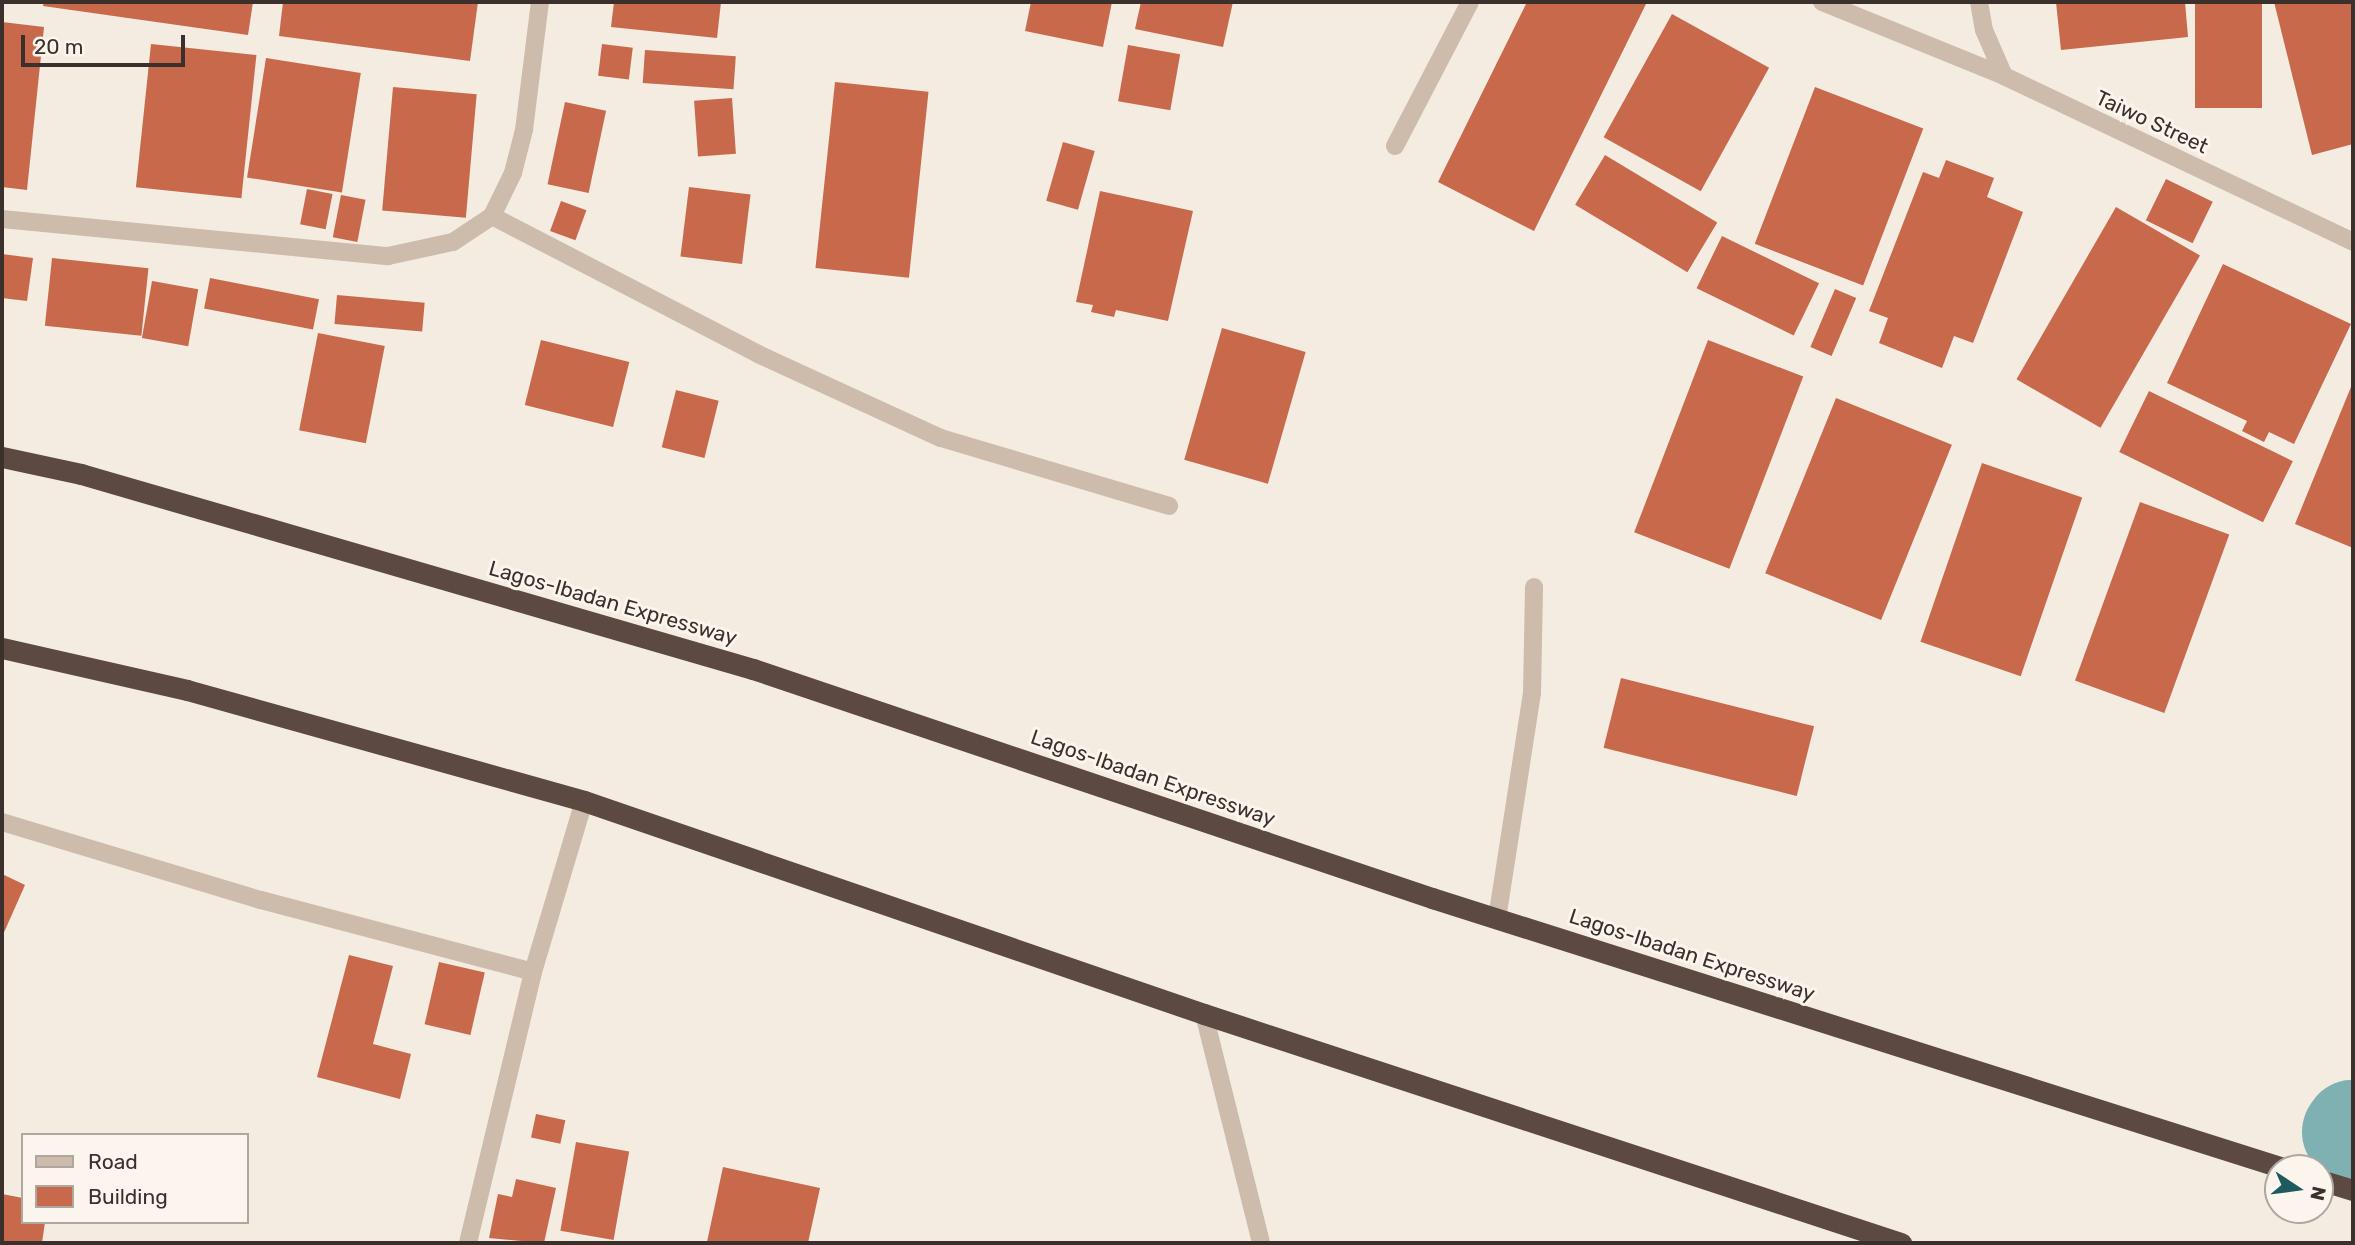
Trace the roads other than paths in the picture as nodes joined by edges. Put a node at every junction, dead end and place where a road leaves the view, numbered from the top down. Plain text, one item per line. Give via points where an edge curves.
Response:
1 (540, 2) edge
2 (1470, 2) edge
3 (1822, 2) edge
4 (1979, 2) edge
5 (2004, 76) junction
6 (1395, 146) dead end
7 (492, 216) junction
8 (2, 219) edge
9 (2353, 242) edge
10 (2, 457) edge
11 (1169, 506) dead end
12 (1534, 587) dead end
13 (2, 648) edge
14 (584, 801) junction
15 (2, 822) edge
16 (1497, 919) junction
17 (533, 972) junction
18 (1204, 1014) junction
19 (2264, 1162) edge
20 (2334, 1184) edge
21 (2353, 1190) edge
22 (468, 1243) edge
23 (1261, 1243) edge
24 (1901, 1243) edge

1 - 7 street via 524,130 513,173
2 - 6 street
3 - 5 street, Taiwo Street
4 - 5 street via 1984,30
5 - 9 street, Taiwo Street
7 - 8 street via 453,242 388,256
7 - 11 street via 758,354 941,438
10 - 16 highway, Lagos-Ibadan Expressway via 81,474 753,669
12 - 16 street via 1532,693
13 - 14 highway via 187,690
14 - 17 street
14 - 18 highway
15 - 17 street via 261,900
16 - 19 highway, Lagos-Ibadan Expressway
17 - 22 street
18 - 23 street
18 - 24 highway
20 - 21 highway

